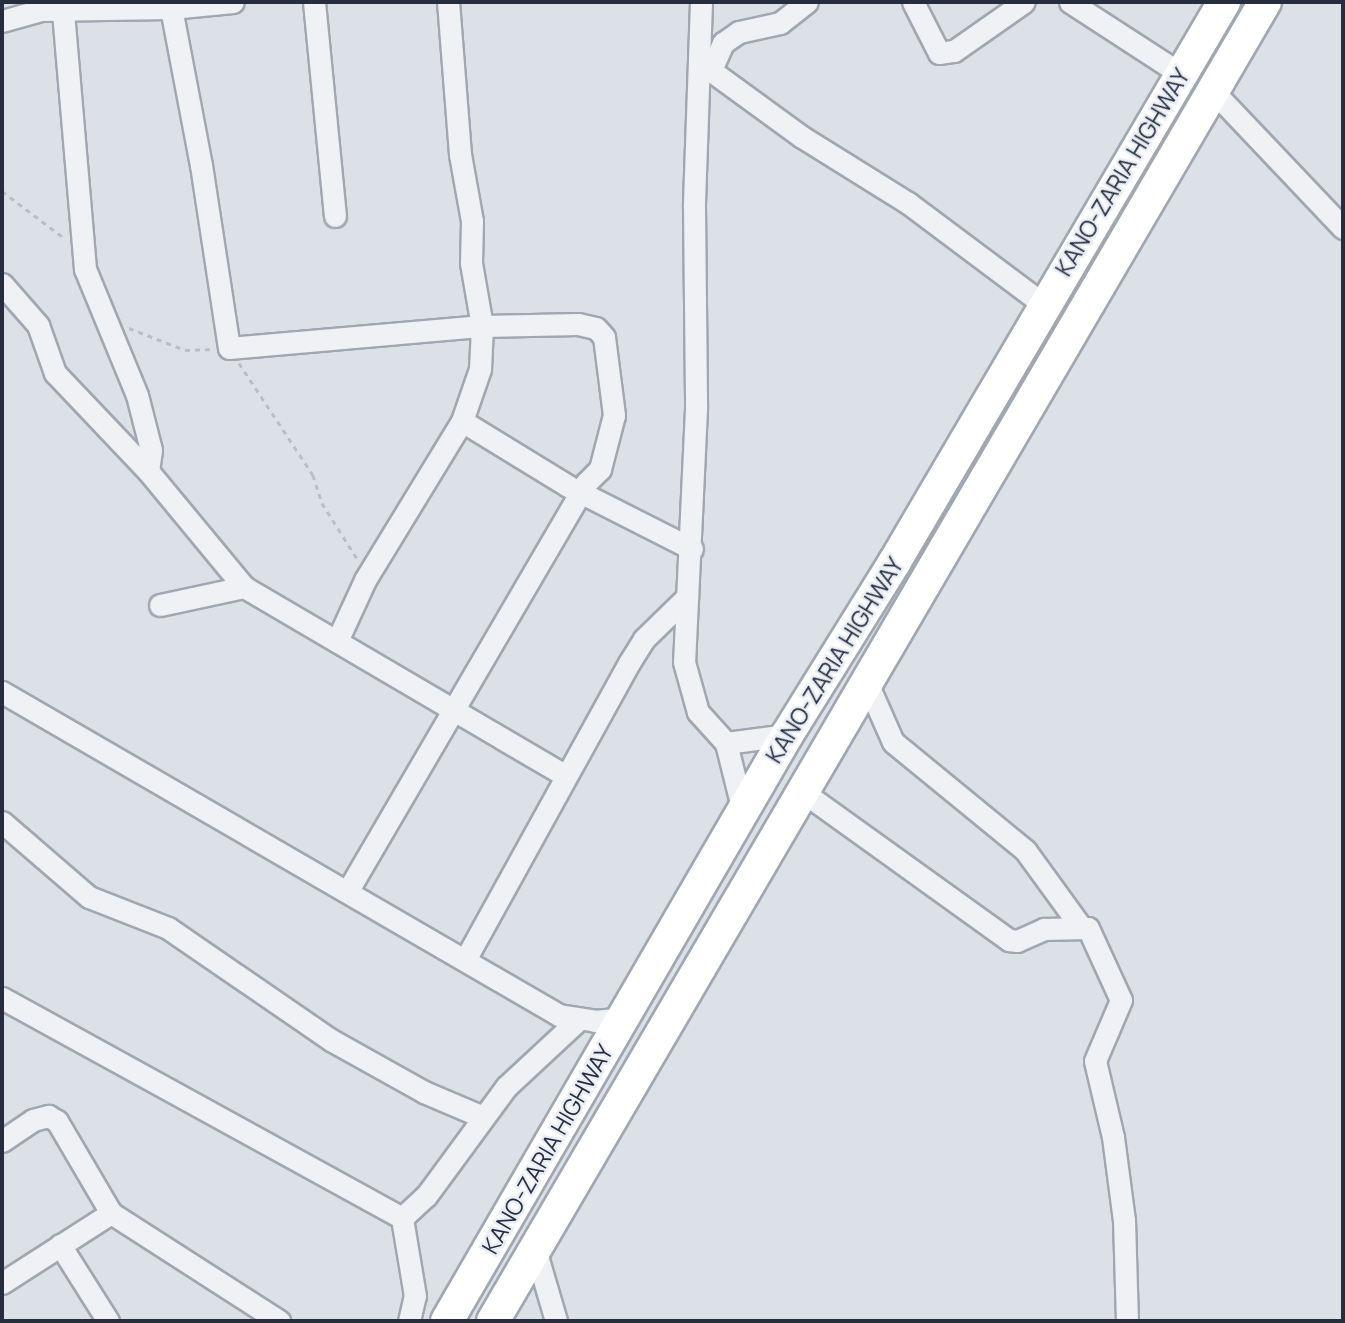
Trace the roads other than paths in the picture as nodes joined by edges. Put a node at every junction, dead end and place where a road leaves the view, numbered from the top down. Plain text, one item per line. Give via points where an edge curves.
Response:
1 (233, 2) edge
2 (314, 2) edge
3 (448, 2) edge
4 (701, 2) edge
5 (807, 2) edge
6 (913, 2) edge
7 (1024, 2) edge
8 (1070, 2) edge
9 (1224, 2) edge
10 (1265, 2) edge
11 (171, 8) junction
12 (63, 12) junction
13 (2, 21) edge
14 (705, 66) junction
15 (1181, 74) junction
16 (1213, 91) junction
17 (1339, 213) edge
18 (335, 216) dead end
19 (2, 284) edge
20 (1043, 304) junction
21 (482, 326) junction
22 (462, 421) junction
23 (148, 471) junction
24 (581, 492) junction
25 (692, 549) junction
26 (894, 563) junction
27 (926, 582) junction
28 (244, 587) junction
29 (687, 597) junction
30 (160, 605) dead end
31 (337, 641) junction
32 (867, 683) junction
33 (2, 692) edge
34 (456, 711) junction
35 (787, 735) junction
36 (726, 743) junction
37 (566, 776) junction
38 (803, 792) junction
39 (743, 811) junction
40 (2, 822) edge
41 (348, 891) junction
42 (1081, 927) junction
43 (465, 960) junction
44 (2, 998) edge
45 (623, 1018) junction
46 (578, 1020) junction
47 (482, 1117) junction
48 (2, 1141) edge
49 (111, 1213) junction
50 (402, 1218) junction
51 (60, 1245) junction
52 (535, 1250) junction
53 (2, 1283) edge
54 (108, 1321) edge
55 (279, 1321) edge
56 (409, 1321) edge
57 (447, 1321) edge
58 (493, 1321) edge
59 (556, 1321) edge
60 (1127, 1321) edge

1 - 11 street
2 - 18 street
3 - 21 street via 460,155 472,221 471,263
4 - 14 street
5 - 14 street via 780,23 739,32 723,43
6 - 7 street via 939,53 954,51
8 - 15 street
9 - 15 highway, KANO-ZARIA HIGHWAY
10 - 16 highway, KANO-ZARIA HIGHWAY
11 - 12 street
11 - 21 street via 229,348
12 - 13 street via 41,10
12 - 23 street via 85,269 137,396 151,450
14 - 20 street via 802,137 908,203
14 - 25 street
15 - 20 highway, KANO-ZARIA HIGHWAY
16 - 17 street
16 - 27 highway, KANO-ZARIA HIGHWAY
19 - 23 street via 38,325 55,373
20 - 26 highway, KANO-ZARIA HIGHWAY
21 - 22 street via 480,369
21 - 24 street via 578,324 596,328 604,337 614,424 600,469
22 - 24 street
22 - 31 street via 365,580
23 - 28 street
24 - 25 street
24 - 34 street
25 - 29 street
26 - 27 highway
26 - 35 highway, KANO-ZARIA HIGHWAY
27 - 32 highway, KANO-ZARIA HIGHWAY
28 - 30 street
28 - 31 street
29 - 36 street via 684,662 690,692 698,712
29 - 37 street via 644,639
31 - 34 street
32 - 38 highway, KANO-ZARIA HIGHWAY
32 - 42 street via 893,742 1025,850
33 - 41 street
34 - 37 street
34 - 41 street
35 - 36 street
35 - 39 highway, KANO-ZARIA HIGHWAY
36 - 39 street
37 - 43 street
38 - 42 street via 1009,940 1044,929
38 - 52 highway, KANO-ZARIA HIGHWAY
39 - 45 highway, KANO-ZARIA HIGHWAY
40 - 47 street via 89,897 168,928 331,1040 424,1092
41 - 43 street
42 - 60 street via 1088,928 1121,1000 1096,1061 1113,1137 1124,1220
43 - 46 street via 559,1015
44 - 50 street
45 - 46 street
45 - 57 highway, KANO-ZARIA HIGHWAY
46 - 47 street via 506,1087
47 - 50 street via 426,1196
48 - 49 street via 33,1120 48,1116 57,1121
49 - 51 street
49 - 55 street
50 - 56 street via 415,1296
51 - 53 street
51 - 54 street
52 - 58 highway, KANO-ZARIA HIGHWAY
52 - 59 street

